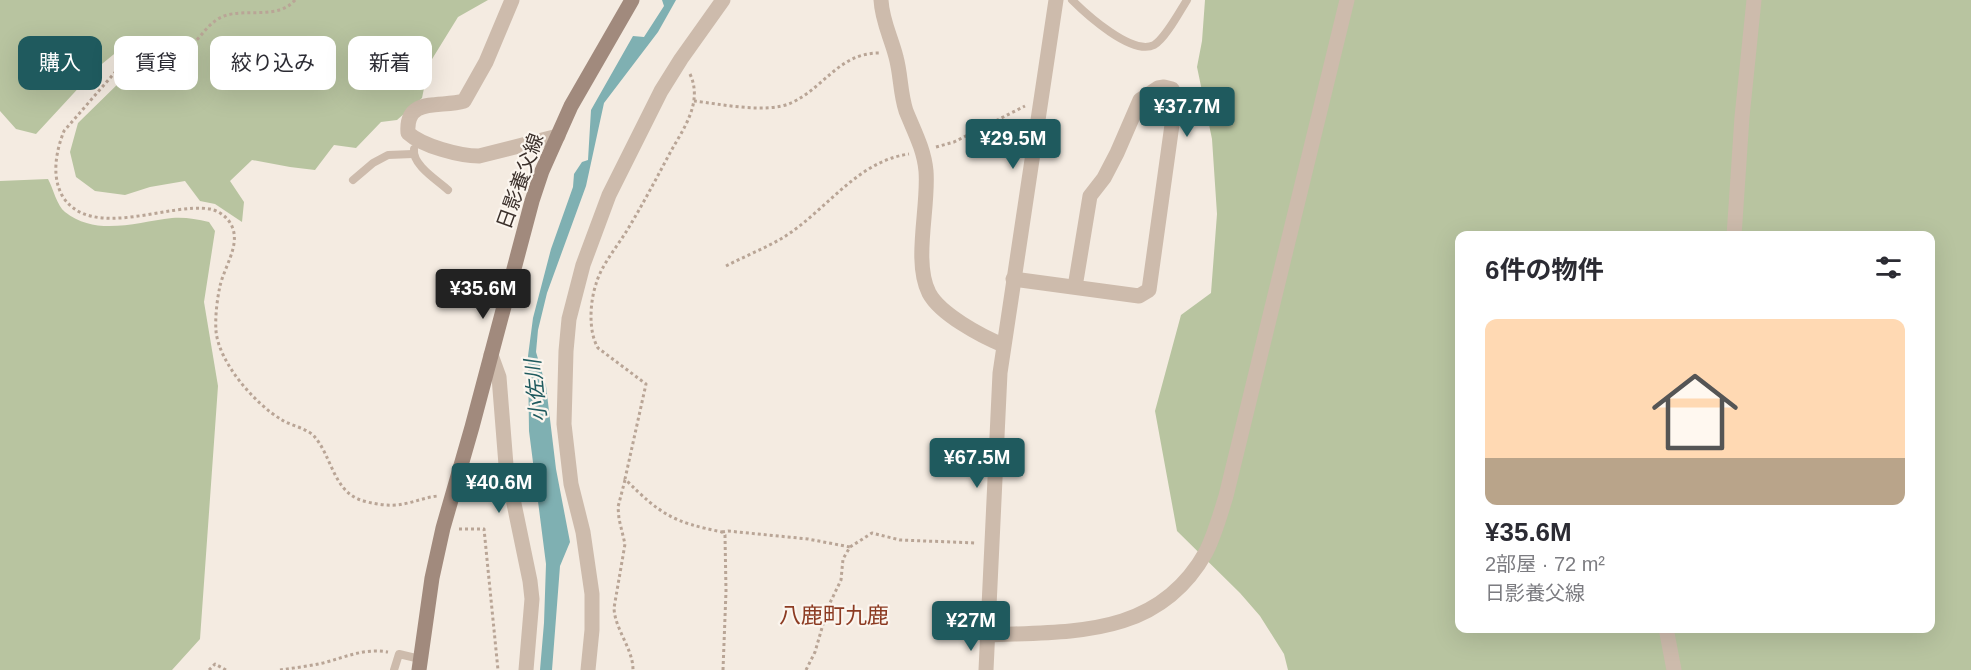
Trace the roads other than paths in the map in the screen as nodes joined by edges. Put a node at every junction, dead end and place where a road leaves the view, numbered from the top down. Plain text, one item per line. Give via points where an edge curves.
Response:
1 (512, 0) edge
2 (632, 0) edge
3 (723, 0) edge
4 (881, 0) edge
5 (1056, 0) edge
6 (1072, 0) edge
7 (1187, 0) edge
8 (1347, 0) edge
9 (1754, 0) edge
10 (558, 136) junction
11 (414, 146) junction
12 (353, 180) dead end
13 (448, 190) dead end
14 (1734, 231) edge
15 (1012, 279) junction
16 (1076, 287) junction
17 (1003, 345) junction
18 (491, 355) junction
19 (1667, 633) edge
20 (988, 635) junction
21 (419, 664) edge
22 (394, 670) edge
23 (526, 670) edge
24 (588, 670) edge
25 (986, 670) edge
26 (1674, 670) edge

1 - 11 street via 486,62 464,101 432,104 410,115 408,133
2 - 10 main road, 日影養父線
3 - 24 street via 681,59 609,195 583,265 570,319 564,424 571,484 591,585
4 - 17 street via 906,109 923,151 927,184 923,242 926,287 943,310
5 - 15 street
6 - 7 lane via 1102,27 1140,46 1153,46
8 - 20 street via 1226,496 1206,551 1179,587 1136,617 1084,630
9 - 14 street
10 - 11 street via 478,156
10 - 18 main road, 日影養父線 via 532,201
11 - 12 lane via 373,163
11 - 13 lane via 417,162
15 - 16 street
15 - 17 street
16 - 16 street via 1139,296 1149,290 1176,96 1172,89 1158,88 1140,100 1113,161 1090,196
17 - 20 street
18 - 21 main road, 日影養父線 via 442,528
18 - 23 street via 499,377 506,465 530,581
19 - 26 street
20 - 25 street
21 - 22 lane via 399,654

